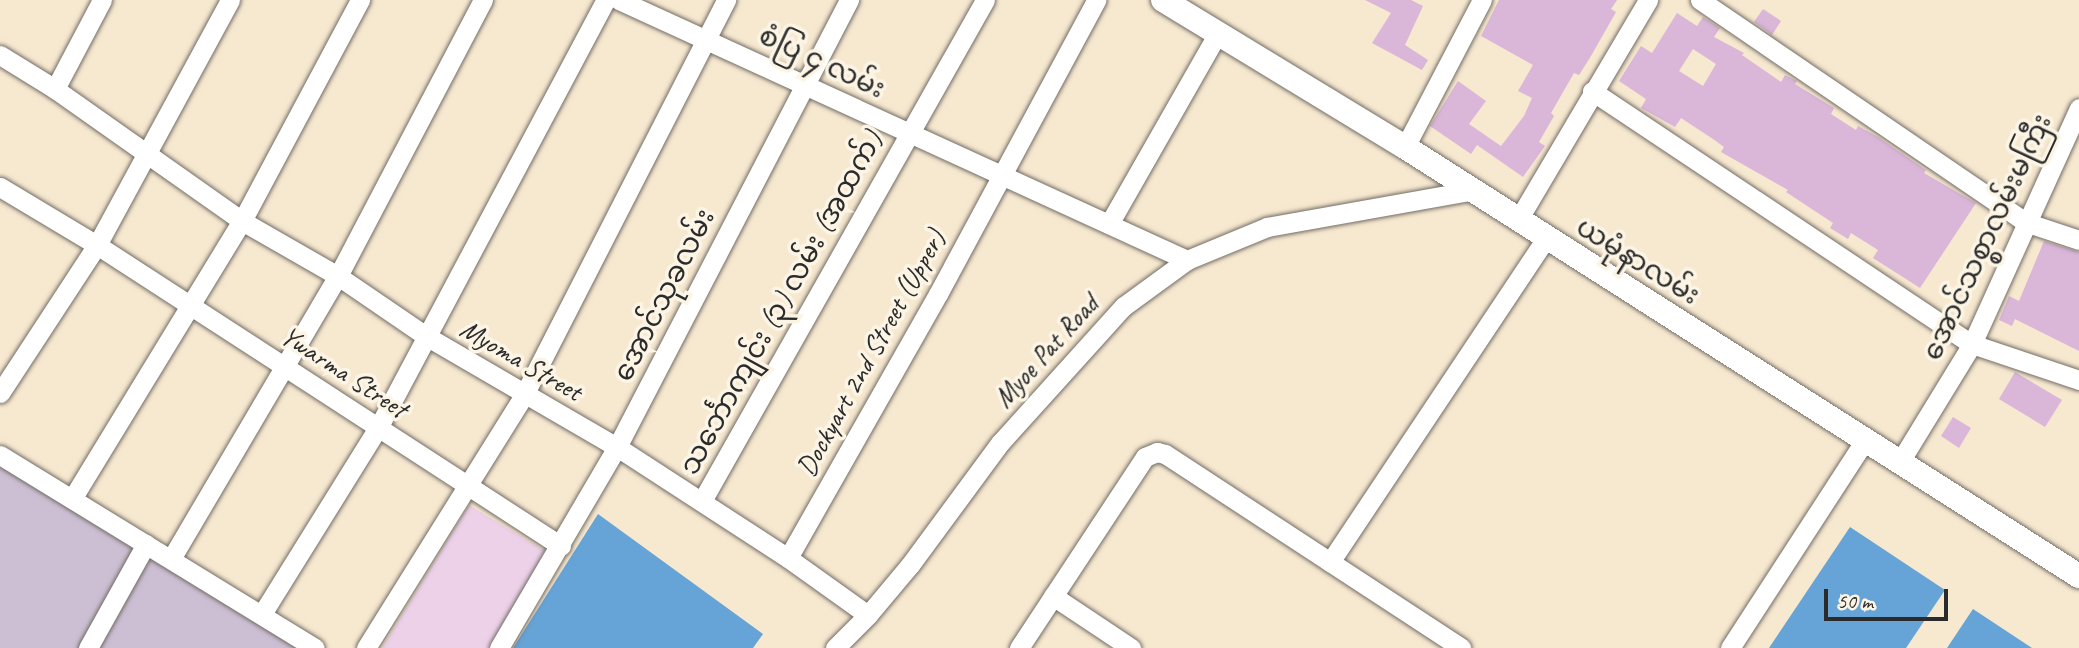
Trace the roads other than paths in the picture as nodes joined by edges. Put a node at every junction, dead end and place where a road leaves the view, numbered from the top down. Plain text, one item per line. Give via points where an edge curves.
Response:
1 (102, 0) edge
2 (230, 0) edge
3 (360, 0) edge
4 (483, 0) edge
5 (606, 0) edge
6 (619, 0) edge
7 (726, 0) edge
8 (849, 0) edge
9 (985, 0) edge
10 (1096, 0) edge
11 (1163, 0) edge
12 (1482, 0) edge
13 (1648, 0) edge
14 (1700, 0) edge
15 (1217, 33) junction
16 (706, 40) junction
17 (0, 55) edge
18 (804, 85) junction
19 (55, 89) junction
20 (1592, 91) junction
21 (2079, 108) edge
22 (910, 133) junction
23 (1405, 147) junction
24 (146, 153) junction
25 (1002, 175) junction
26 (0, 187) edge
27 (1469, 191) junction
28 (1518, 220) junction
29 (242, 221) junction
30 (2025, 222) junction
31 (1109, 224) junction
32 (1546, 238) junction
33 (2079, 240) edge
34 (97, 246) junction
35 (1187, 260) junction
36 (338, 276) junction
37 (191, 307) junction
38 (426, 337) junction
39 (1972, 344) junction
40 (286, 368) junction
41 (2079, 380) edge
42 (0, 393) edge
43 (524, 395) junction
44 (378, 428) junction
45 (1865, 440) junction
46 (617, 447) junction
47 (0, 455) edge
48 (1900, 460) junction
49 (469, 485) junction
50 (72, 499) junction
51 (702, 501) junction
52 (146, 544) junction
53 (561, 546) junction
54 (788, 558) junction
55 (171, 559) junction
56 (1329, 562) junction
57 (2079, 576) edge
58 (1053, 596) junction
59 (262, 614) junction
60 (868, 615) junction
61 (291, 641) edge
62 (88, 648) edge
63 (315, 648) edge
64 (366, 648) edge
65 (499, 648) edge
66 (835, 648) edge
67 (1019, 648) edge
68 (1131, 648) edge
69 (1461, 648) edge
70 (1730, 648) edge

1 - 19 street
2 - 24 street
3 - 29 street
4 - 36 street
5 - 38 street
6 - 16 street, စံပြ ၄ လမ်း
7 - 16 street
8 - 18 street, အောင်သုခလမ်း
9 - 22 street, သင်္ဘောကျင်း (၃) လမ်း (အထက်)
10 - 25 street, Dockyart 2nd Street (Upper)
11 - 15 main road, ယမုံနာလမ်း
12 - 23 street
13 - 20 street
14 - 30 street
15 - 23 main road, ယမုံနာလမ်း
15 - 31 street
16 - 18 street, စံပြ ၄ လမ်း
16 - 43 street
17 - 19 street, Myoma Street
18 - 22 street, စံပြ ၄ လမ်း
18 - 46 street, အောင်သုခလမ်း
19 - 24 street, Myoma Street
20 - 28 street
20 - 39 street
21 - 30 street, အောင်သစ္စာလမ်းမကြီး
22 - 25 street, စံပြ ၄ လမ်း
22 - 51 street, သင်္ဘောကျင်း (၃) လမ်း (အထက်)
23 - 27 main road, ယမုံနာလမ်း
24 - 29 street, Myoma Street
24 - 34 street
25 - 31 street, စံပြ ၄ လမ်း
25 - 54 street, Dockyart 2nd Street (Upper)
26 - 34 street, Ywarma Street
27 - 28 main road, ယမုံနာလမ်း
27 - 35 street, Myoe Pat Road via 1267,227
28 - 32 main road, ယမုံနာလမ်း
29 - 36 street, Myoma Street
29 - 37 street
30 - 33 street
30 - 39 street, အောင်သစ္စာလမ်းမကြီး
31 - 35 street, စံပြ ၄ လမ်း
32 - 45 main road, ယမုံနာလမ်း
32 - 56 street
34 - 37 street, Ywarma Street
34 - 42 street
35 - 60 street, Myoe Pat Road via 1124,306 1000,443
36 - 38 street, Myoma Street
36 - 40 street
37 - 40 street, Ywarma Street
37 - 50 street
38 - 43 street, Myoma Street
38 - 44 street
39 - 41 street
39 - 48 street, အောင်သစ္စာလမ်းမကြီး
40 - 44 street, Ywarma Street
40 - 55 street
43 - 46 street, Myoma Street
43 - 49 street
44 - 49 street, Ywarma Street
44 - 59 street
45 - 48 main road, ယမုံနာလမ်း
45 - 70 street
46 - 51 street, Myoma Street
46 - 53 street, အောင်သုခလမ်း
47 - 50 street
48 - 57 main road, ယမုံနာလမ်း
49 - 53 street, Ywarma Street
49 - 64 street
50 - 52 street
51 - 54 street, Myoma Street
52 - 55 street
52 - 62 street
53 - 65 street, အောင်သုခလမ်း
54 - 60 street, Myoma Street
55 - 59 street
56 - 58 street via 1157,452 1145,457
56 - 69 street
58 - 67 street
58 - 68 street
59 - 61 street
60 - 66 street, Myoe Pat Road
61 - 63 street

